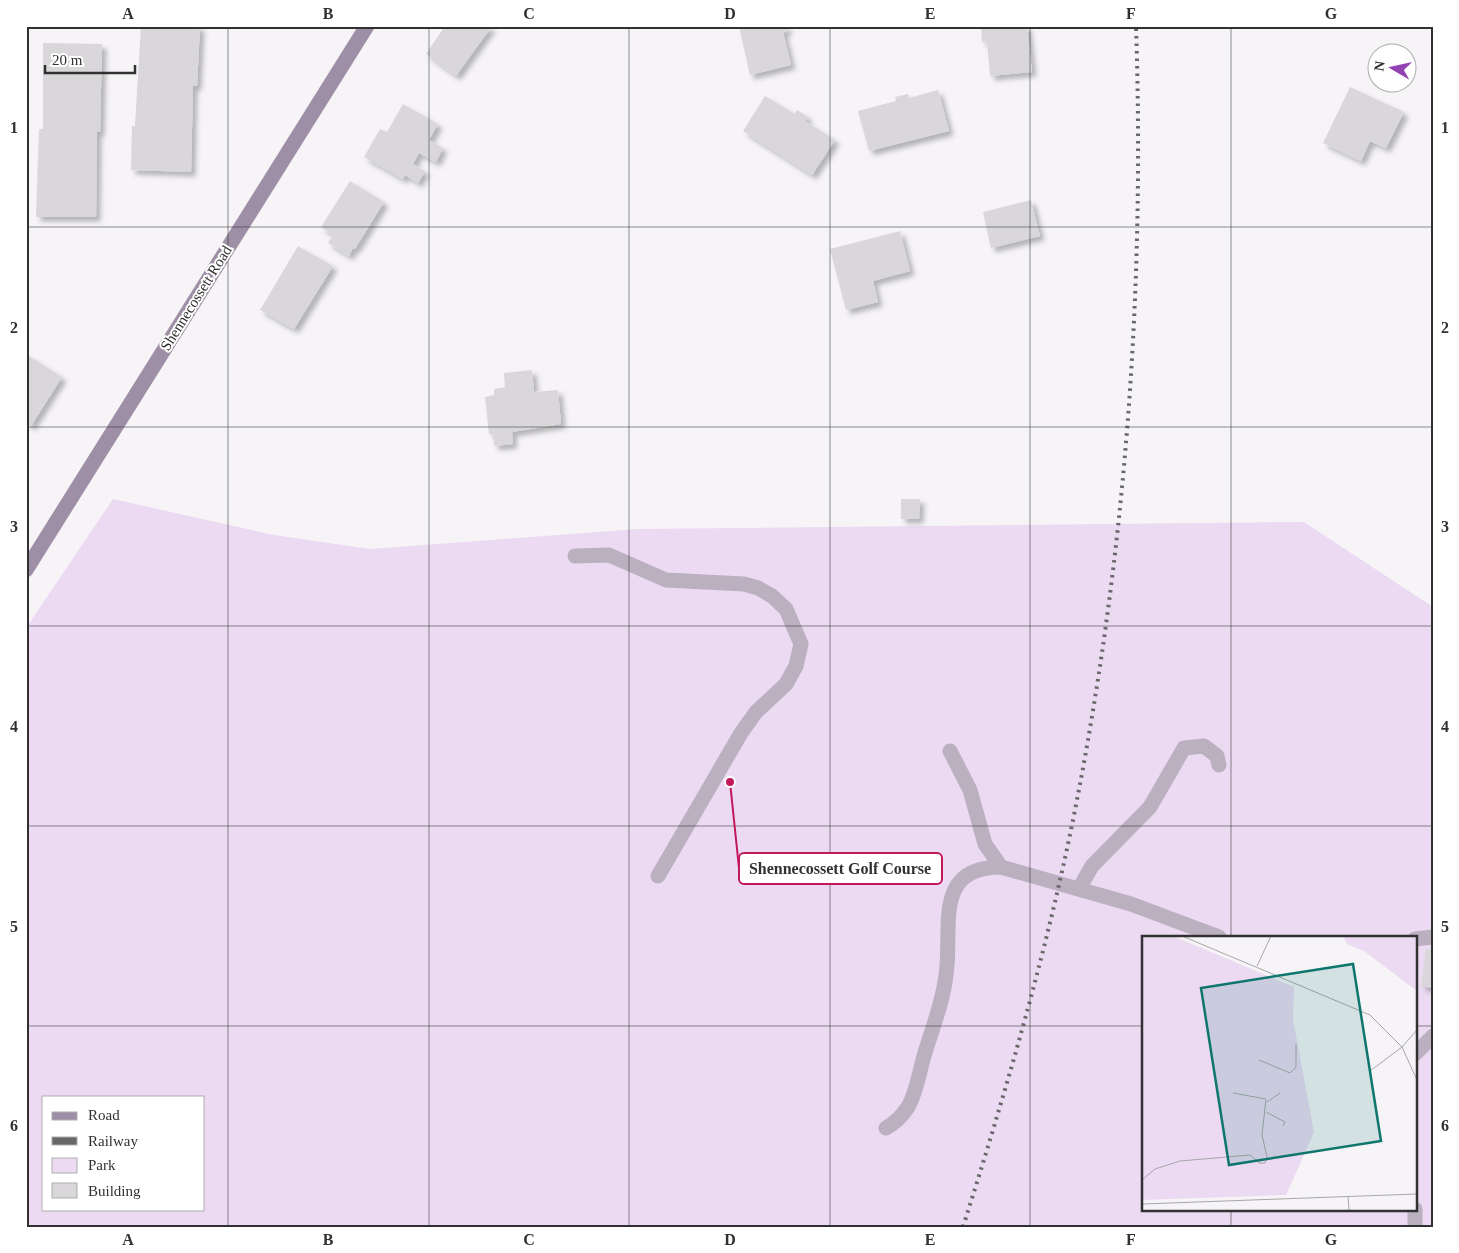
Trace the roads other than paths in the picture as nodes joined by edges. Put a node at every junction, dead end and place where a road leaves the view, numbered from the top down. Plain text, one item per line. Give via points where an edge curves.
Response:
1 (366, 26) edge
2 (575, 556) dead end
3 (26, 570) edge
4 (950, 751) dead end
5 (1219, 765) dead end
6 (1001, 867) junction
7 (658, 876) dead end
8 (1079, 889) junction
9 (1216, 936) edge
10 (1433, 936) edge
11 (1416, 939) edge
12 (1433, 1036) edge
13 (1416, 1053) edge
14 (886, 1128) dead end
15 (1415, 1210) edge
16 (1415, 1227) edge

1 - 3 street, Shennecossett Road
2 - 7 lane via 608,555 666,580 682,583 728,583 758,588 786,609 801,644 796,666 786,684 756,712 741,733
4 - 6 lane via 970,790 985,844
5 - 8 lane via 1217,756 1204,746 1184,748 1150,807 1092,866
6 - 8 lane
6 - 14 lane via 970,872 952,895 946,975 939,1008 908,1106
8 - 9 lane via 1145,908
10 - 11 lane
12 - 13 lane
15 - 16 lane

